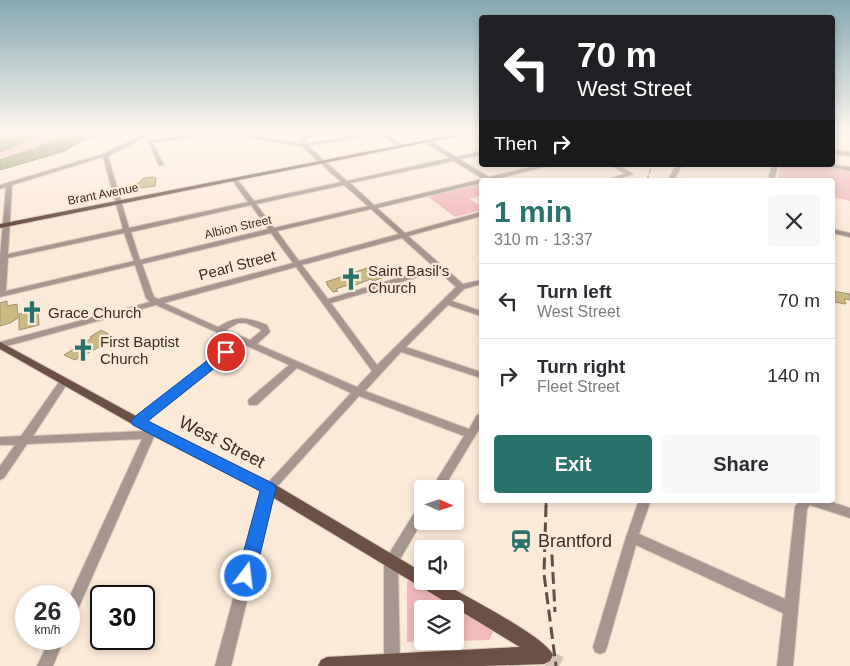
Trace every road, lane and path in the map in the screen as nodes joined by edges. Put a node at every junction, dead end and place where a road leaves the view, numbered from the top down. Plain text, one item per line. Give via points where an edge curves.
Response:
1 (77, 163) edge
2 (108, 163) edge
3 (318, 163) edge
4 (324, 163) edge
5 (432, 163) edge
6 (462, 163) edge
7 (540, 167) edge
8 (618, 167) edge
9 (834, 167) edge
10 (850, 170) edge
11 (630, 174) joint
12 (485, 178) edge
13 (496, 178) edge
14 (615, 178) edge
15 (235, 180) junction
16 (479, 181) edge
17 (347, 183) junction
18 (9, 185) junction
19 (0, 187) edge
20 (119, 203) junction
21 (252, 204) junction
22 (373, 206) junction
23 (479, 215) edge
24 (3, 226) edge
25 (127, 231) junction
26 (272, 231) junction
27 (835, 232) edge
28 (402, 234) junction
29 (850, 235) edge
30 (3, 258) edge
31 (139, 262) junction
32 (297, 263) junction
33 (439, 268) junction
34 (479, 282) edge
35 (461, 287) junction
36 (1, 295) edge
37 (155, 301) junction
38 (326, 302) junction
39 (447, 302) junction
40 (479, 313) edge
41 (219, 330) junction
42 (246, 343) junction
43 (0, 345) edge
44 (401, 348) junction
45 (296, 364) junction
46 (377, 371) junction
47 (479, 374) edge
48 (64, 381) junction
49 (359, 392) junction
50 (253, 402) dead end
51 (138, 421) junction
52 (479, 421) edge
53 (151, 432) junction
54 (470, 434) junction
55 (24, 440) junction
56 (0, 441) edge
57 (0, 476) edge
58 (442, 480) edge
59 (269, 488) junction
60 (644, 503) edge
61 (805, 503) edge
62 (818, 503) edge
63 (850, 513) edge
64 (414, 524) edge
65 (632, 537) junction
66 (391, 562) junction
67 (414, 576) edge
68 (80, 590) edge
69 (439, 590) edge
70 (791, 609) junction
71 (600, 647) dead end
72 (52, 650) edge
73 (392, 664) edge
74 (45, 666) edge
75 (223, 666) edge
76 (327, 666) edge
77 (785, 666) edge

1 - 18 street
2 - 20 street
3 - 15 main road, Brant Avenue
4 - 17 street
5 - 17 street
6 - 12 street
7 - 13 street
8 - 11 street
9 - 10 street
11 - 14 street
15 - 20 main road, Brant Avenue
15 - 21 street
16 - 22 street, Albion Street
17 - 21 street
17 - 22 street
18 - 19 street
18 - 24 street
20 - 24 main road, Brant Avenue
20 - 25 street
21 - 25 street
21 - 26 street
22 - 26 street, Albion Street
22 - 28 street
23 - 28 street, Pearl Street
24 - 30 street
25 - 30 street
25 - 31 street
26 - 31 street, Albion Street
26 - 32 street
27 - 29 street
28 - 32 street, Pearl Street
28 - 33 street
30 - 36 street
31 - 36 street, Albion Street
31 - 37 street via 150,298
32 - 37 street, Pearl Street
32 - 38 street
33 - 35 street
33 - 38 street
34 - 35 street
35 - 39 street
37 - 41 street
37 - 43 street, Pearl Street
38 - 46 street
39 - 40 street
39 - 44 street
41 - 42 street
41 - 42 street via 235,320 246,320 264,327 266,332
42 - 45 street
42 - 51 street
43 - 48 main road, West Street
44 - 46 street
44 - 47 street
45 - 49 street
45 - 50 street
46 - 49 street
48 - 51 main road, West Street
48 - 55 street
49 - 54 street
49 - 59 street
51 - 53 main road, West Street
52 - 54 street
53 - 55 street
53 - 59 main road, West Street
53 - 68 street
54 - 58 street
55 - 56 street
55 - 57 street
59 - 66 main road, West Street
59 - 75 street
60 - 65 street
61 - 70 street via 801,507
62 - 63 street
64 - 66 street
65 - 70 street
65 - 71 street
66 - 67 main road, West Street
66 - 73 street
69 - 73 main road, West Street via 522,638 545,656
70 - 77 street
72 - 74 street
73 - 76 main road

